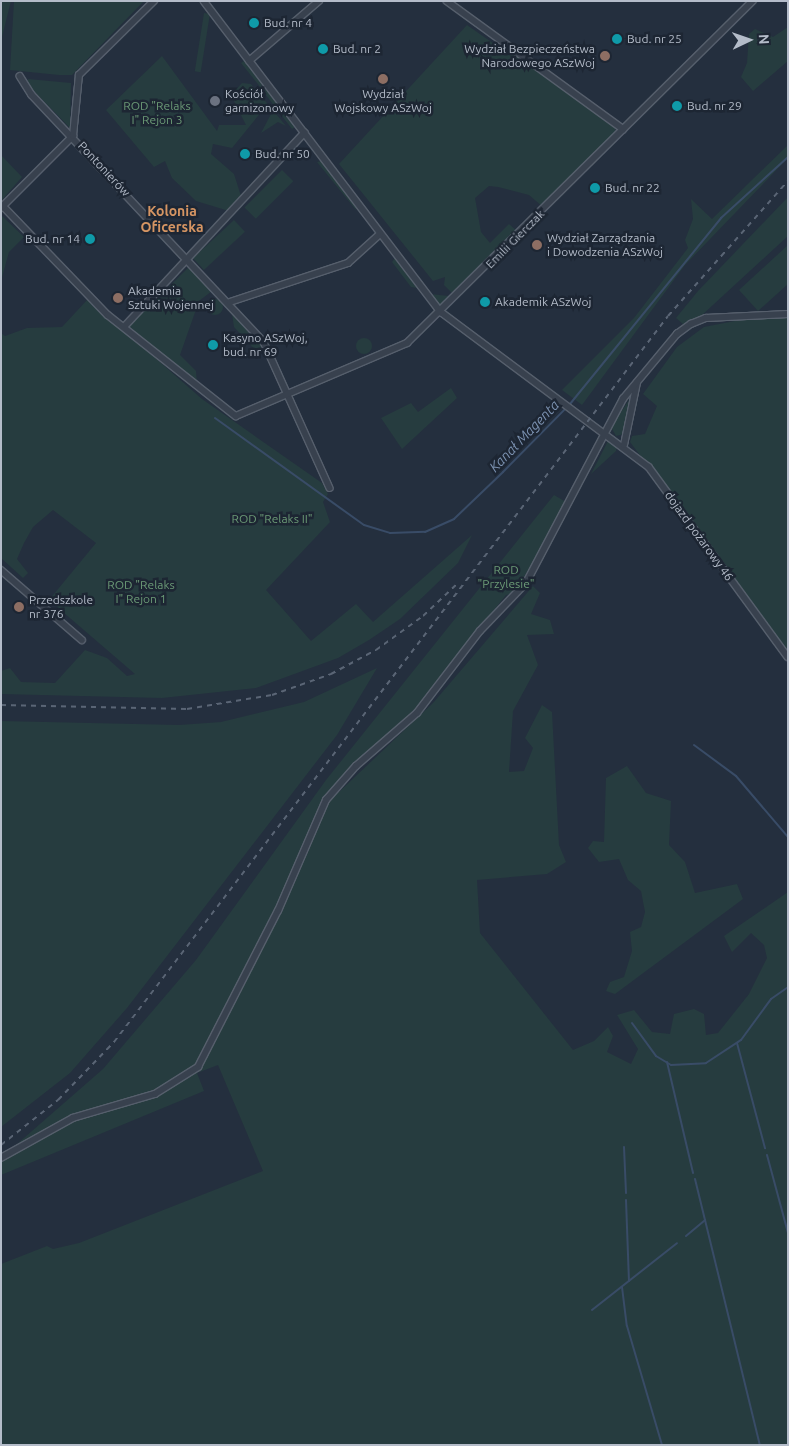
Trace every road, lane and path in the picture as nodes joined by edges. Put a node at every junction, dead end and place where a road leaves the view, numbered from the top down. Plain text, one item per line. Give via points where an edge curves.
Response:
1 (154, 1) edge
2 (204, 1) edge
3 (319, 1) edge
4 (447, 1) edge
5 (752, 1) edge
6 (249, 61) junction
7 (20, 76) dead end
8 (623, 129) junction
9 (304, 133) junction
10 (73, 136) junction
11 (2, 207) edge
12 (380, 234) junction
13 (188, 257) junction
14 (230, 302) junction
15 (240, 302) junction
16 (237, 310) junction
17 (442, 312) junction
18 (788, 314) edge
19 (124, 327) junction
20 (638, 381) junction
21 (289, 396) junction
22 (606, 433) junction
23 (624, 445) junction
24 (330, 488) dead end
25 (1, 570) edge
26 (82, 640) dead end
27 (788, 657) edge
28 (1, 1158) edge

1 - 10 street via 78,74
2 - 6 street, dojazd pożarowy 46
3 - 6 street
4 - 8 street
5 - 8 street, Emilii Gierczak
6 - 9 street, dojazd pożarowy 46
7 - 10 street, Pontonierów
8 - 17 street, Emilii Gierczak
9 - 12 street, dojazd pożarowy 46
9 - 13 street
10 - 11 street
10 - 13 street, Pontonierów
11 - 19 street
12 - 15 street via 348,263
12 - 17 street, dojazd pożarowy 46
13 - 14 street, Pontonierów
13 - 19 street
14 - 15 street
14 - 16 street, Pontonierów
15 - 16 street
16 - 21 street, Pontonierów via 264,342
17 - 21 street, Emilii Gierczak via 397,349
17 - 22 street, dojazd pożarowy 46
18 - 20 street via 706,318 691,324
19 - 21 street, Emilii Gierczak via 236,416
20 - 22 street
20 - 23 street
21 - 24 street, Pontonierów
22 - 23 street, dojazd pożarowy 46
22 - 28 street via 526,583 480,631 417,713 356,766 326,800 278,911 198,1066 155,1094 73,1118
23 - 27 street, dojazd pożarowy 46 via 649,467
25 - 26 street

